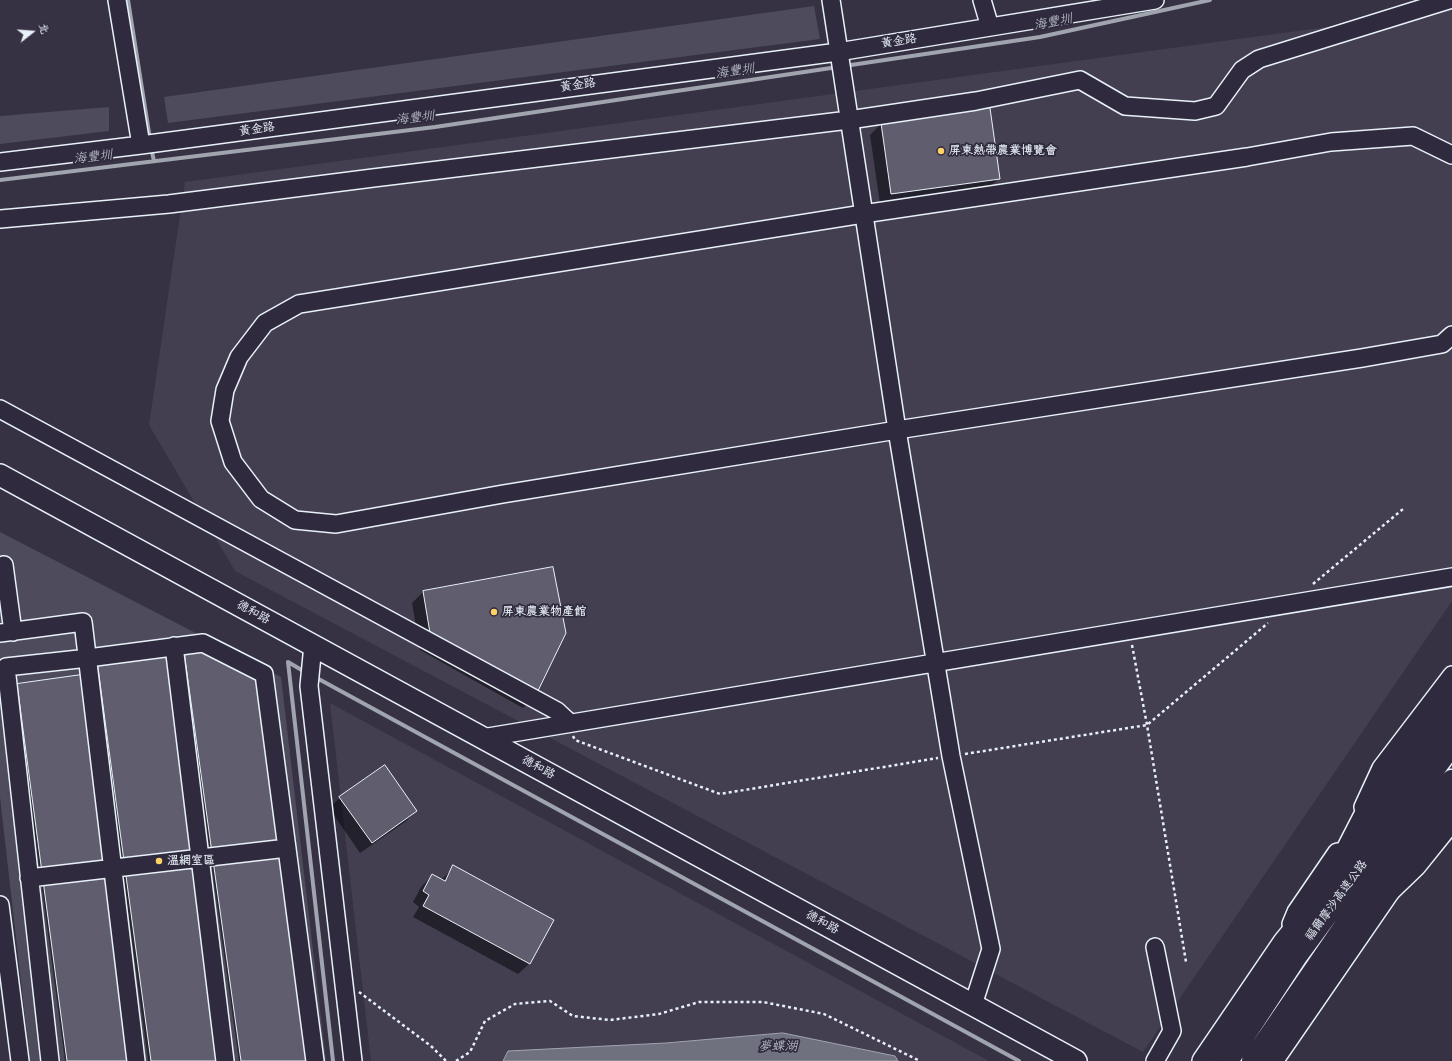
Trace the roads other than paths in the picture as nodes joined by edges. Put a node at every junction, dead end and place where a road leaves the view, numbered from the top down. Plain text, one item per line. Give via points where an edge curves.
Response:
1 (117, 0) edge
2 (831, 0) edge
3 (982, 0) edge
4 (1155, 0) edge
5 (1449, 0) edge
6 (1125, 2) edge
7 (990, 27) junction
8 (838, 52) junction
9 (849, 120) junction
10 (140, 145) junction
11 (1452, 155) edge
12 (0, 162) edge
13 (863, 214) junction
14 (0, 220) edge
15 (1452, 335) edge
16 (0, 409) edge
17 (897, 430) junction
18 (0, 475) edge
19 (4, 566) dead end
20 (1452, 577) edge
21 (6, 633) edge
22 (312, 645) junction
23 (174, 646) junction
24 (88, 658) junction
25 (936, 662) junction
26 (1452, 675) edge
27 (1452, 700) edge
28 (570, 723) junction
29 (1452, 725) edge
30 (482, 738) junction
31 (1452, 744) edge
32 (1452, 781) edge
33 (1452, 804) edge
34 (1452, 819) edge
35 (1452, 834) edge
36 (287, 848) junction
37 (199, 857) junction
38 (113, 868) junction
39 (29, 878) junction
40 (1328, 888) junction
41 (1389, 890) junction
42 (0, 905) edge
43 (0, 910) edge
44 (1284, 942) junction
45 (1155, 947) dead end
46 (1344, 956) junction
47 (973, 1005) junction
48 (20, 1061) edge
49 (50, 1061) edge
50 (136, 1061) edge
51 (225, 1061) edge
52 (315, 1061) edge
53 (353, 1061) edge
54 (1076, 1061) edge
55 (1154, 1061) edge
56 (1203, 1061) edge
57 (1227, 1061) edge
58 (1253, 1061) edge
59 (1272, 1061) edge

1 - 10 street
2 - 8 street
3 - 7 street
4 - 6 street, 黃金路
5 - 9 street via 1259,59 1242,70 1216,106 1195,111 1125,106 1080,80 976,101
6 - 7 street, 黃金路
7 - 8 street, 黃金路
8 - 9 street
8 - 10 street, 黃金路
9 - 13 street
9 - 14 street via 169,204
10 - 12 street, 黃金路
11 - 13 street via 1413,136 1331,142
13 - 17 street
13 - 17 street via 299,304 266,323 239,357 225,390 220,421 233,462 261,499 295,520 336,524
15 - 17 street via 1442,344 1362,358
16 - 28 street via 557,710
17 - 25 street
18 - 22 main road, 德和路
19 - 21 street
20 - 25 street
21 - 24 street via 84,622
22 - 30 main road, 德和路
22 - 53 street via 308,686
23 - 24 street
23 - 36 street via 203,642 264,674
23 - 37 street
24 - 38 street
24 - 39 street via 6,667
25 - 28 street
25 - 47 street via 951,756 990,949
26 - 44 street via 1380,768 1359,816 1296,912
27 - 40 highway via 1368,810
28 - 30 street
29 - 40 main road
30 - 47 main road, 德和路
31 - 57 highway, 福爾摩沙高速公路 via 1296,956
32 - 58 highway, 福爾摩沙高速公路 via 1370,890
33 - 41 main road
34 - 41 highway via 1415,865
35 - 46 street via 1390,900
36 - 37 street
36 - 52 street
37 - 38 street
37 - 51 street
38 - 39 street
38 - 50 street
39 - 49 street
40 - 44 main road
41 - 46 main road
42 - 43 street
43 - 48 street
44 - 56 main road
45 - 55 street via 1172,1031
46 - 59 main road
47 - 54 main road, 德和路

